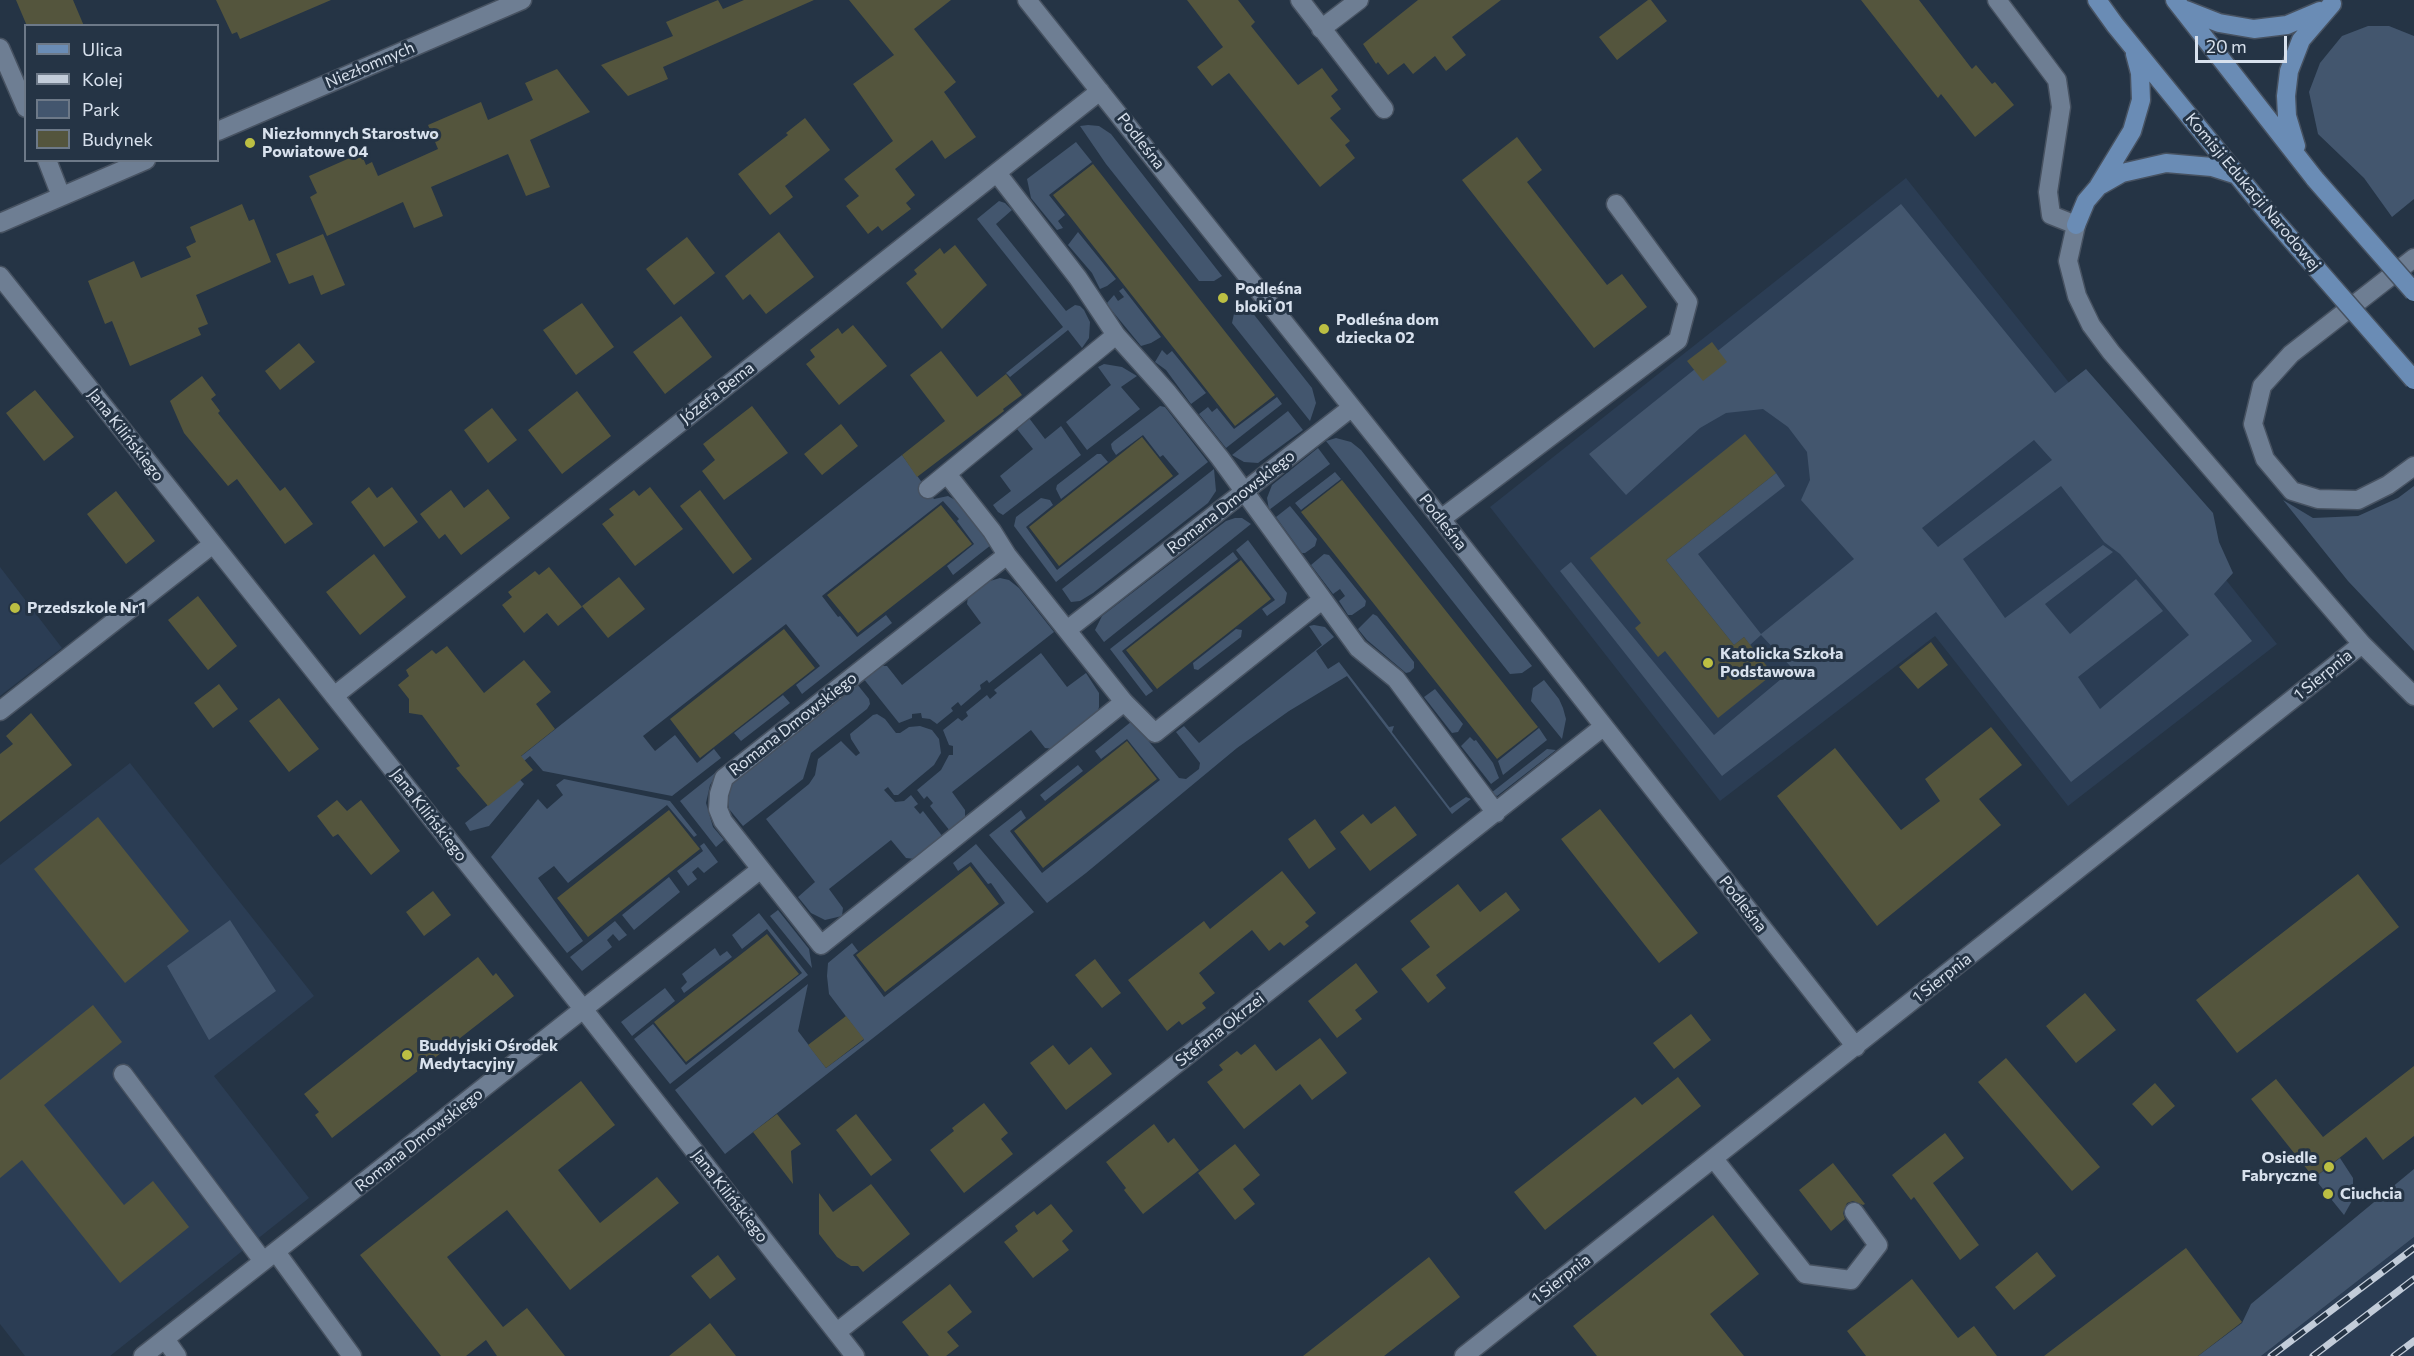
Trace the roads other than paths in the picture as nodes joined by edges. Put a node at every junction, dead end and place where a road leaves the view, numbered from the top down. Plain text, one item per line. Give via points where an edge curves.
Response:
1 (522, 0) edge
2 (1027, 0) edge
3 (1300, 0) edge
4 (1359, 0) edge
5 (1997, 0) edge
6 (2097, 0) edge
7 (2335, 2) edge
8 (2178, 4) edge
9 (1321, 29) junction
10 (2131, 44) junction
11 (0, 48) edge
12 (1100, 91) junction
13 (24, 103) edge
14 (1384, 109) dead end
15 (219, 130) edge
16 (2301, 159) junction
17 (48, 162) edge
18 (141, 162) edge
19 (997, 173) junction
20 (2237, 175) junction
21 (2098, 187) junction
22 (61, 196) junction
23 (1616, 204) dead end
24 (0, 223) edge
25 (2076, 225) junction
26 (2414, 258) edge
27 (0, 276) edge
28 (2414, 292) edge
29 (1116, 335) junction
30 (2414, 380) edge
31 (1351, 408) junction
32 (2414, 465) edge
33 (947, 474) junction
34 (928, 489) dead end
35 (1245, 492) junction
36 (1441, 519) junction
37 (213, 544) junction
38 (1007, 555) junction
39 (1322, 600) junction
40 (1067, 630) junction
41 (2362, 644) junction
42 (334, 696) junction
43 (2414, 696) edge
44 (1124, 702) junction
45 (0, 711) edge
46 (1603, 727) junction
47 (1496, 813) junction
48 (761, 869) junction
49 (584, 1010) junction
50 (1856, 1047) junction
51 (123, 1074) dead end
52 (1714, 1159) junction
53 (1854, 1212) dead end
54 (269, 1257) junction
55 (837, 1332) junction
56 (165, 1339) junction
57 (143, 1356) edge
58 (177, 1356) edge
59 (352, 1356) edge
60 (855, 1356) edge
61 (1464, 1356) edge

1 - 15 street, Niezłomnych
2 - 12 street, Podleśna
3 - 9 street
4 - 9 street
5 - 25 street via 2057,80 2061,107 2049,204 2051,215
6 - 10 main road, Komisji Edukacji Narodowej
7 - 8 main road via 2298,22 2254,29 2220,23
7 - 16 main road via 2301,40 2289,71 2288,116
8 - 16 main road
9 - 14 street
10 - 20 main road, Komisji Edukacji Narodowej
10 - 21 main road via 2140,73 2139,107 2132,132
11 - 13 street
12 - 19 street, Józefa Bema
12 - 31 street, Podleśna
16 - 28 main road, bridge
17 - 22 street
18 - 22 street
19 - 29 street via 1078,278
19 - 42 street, Józefa Bema
20 - 21 main road via 2212,167 2166,163 2122,173
20 - 30 main road, Komisji Edukacji Narodowej, bridge
21 - 25 main road via 2086,201
22 - 24 street
23 - 36 street via 1688,302 1678,340
25 - 41 street via 2068,261 2077,296 2091,324
26 - 32 street via 2291,354 2262,386 2253,424 2265,459 2292,491 2318,500 2358,500 2388,485
27 - 37 street, Jana Kilińskiego
29 - 33 street
29 - 35 street via 1168,393
31 - 35 street, Romana Dmowskiego
31 - 36 street, Podleśna
33 - 34 street
33 - 38 street
35 - 39 street
35 - 40 street, Romana Dmowskiego
36 - 46 street, Podleśna
37 - 42 street, Jana Kilińskiego
37 - 45 street
38 - 40 street
38 - 48 street, Romana Dmowskiego via 724,778 718,809
39 - 44 street via 1155,733
39 - 47 street via 1358,648 1395,679
40 - 44 street
41 - 43 street, 1 Sierpnia
41 - 50 street, 1 Sierpnia
42 - 49 street, Jana Kilińskiego
44 - 48 street via 821,945
46 - 47 street, Stefana Okrzei
46 - 50 street, Podleśna
47 - 55 street, Stefana Okrzei
48 - 49 street, Romana Dmowskiego
49 - 54 street, Romana Dmowskiego
49 - 55 street, Jana Kilińskiego
50 - 52 street, 1 Sierpnia
51 - 54 street
52 - 53 street via 1804,1274 1851,1280 1878,1245
52 - 61 street, 1 Sierpnia
54 - 56 street, Romana Dmowskiego
54 - 59 street
55 - 60 street, Jana Kilińskiego
56 - 57 street, Romana Dmowskiego
56 - 58 street

